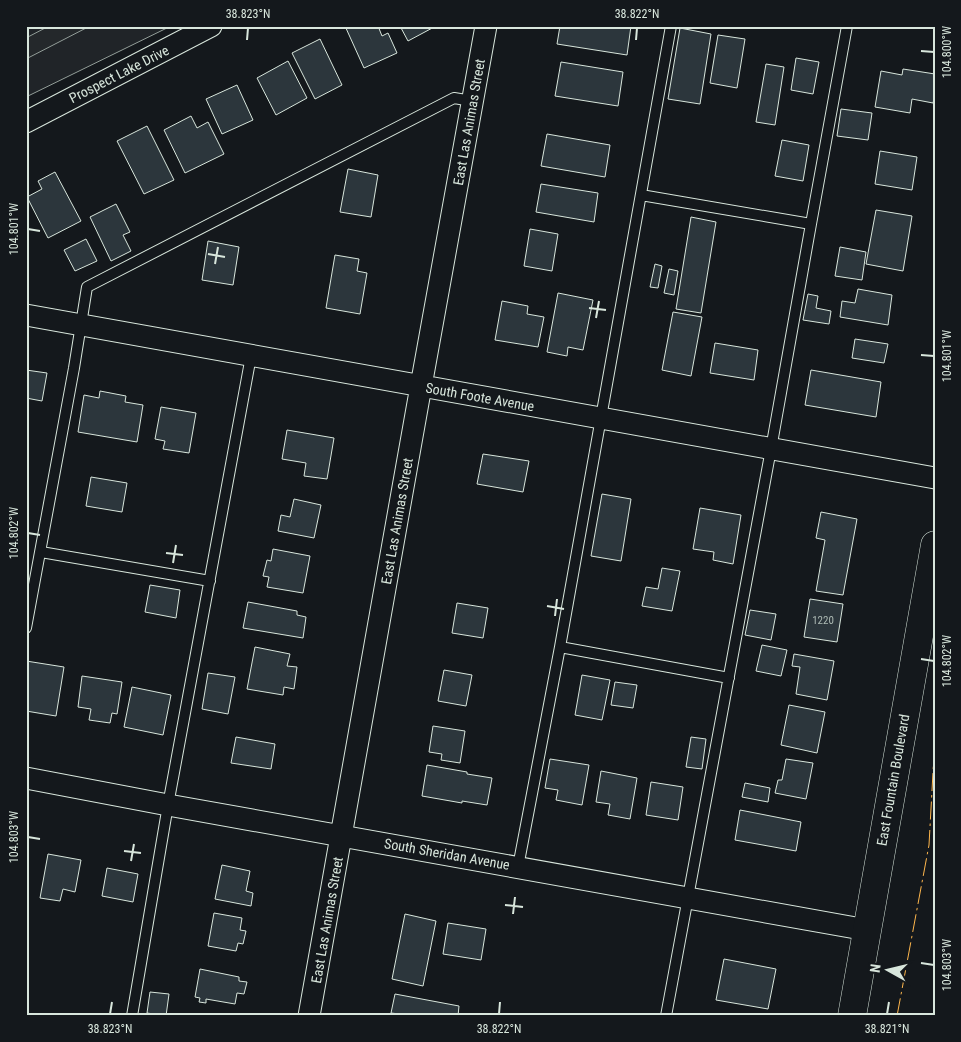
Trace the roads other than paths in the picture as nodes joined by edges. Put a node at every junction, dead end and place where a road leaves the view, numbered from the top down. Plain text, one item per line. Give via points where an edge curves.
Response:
1 (211, 26) edge
2 (486, 26) edge
3 (671, 26) edge
4 (848, 26) edge
5 (472, 101) junction
6 (26, 122) edge
7 (641, 195) junction
8 (811, 224) junction
9 (26, 315) edge
10 (82, 325) junction
11 (251, 356) junction
12 (421, 386) junction
13 (601, 419) junction
14 (771, 449) junction
15 (935, 478) edge
16 (935, 545) edge
17 (41, 552) junction
18 (210, 581) junction
19 (26, 628) edge
20 (560, 646) junction
21 (729, 678) junction
22 (26, 778) edge
23 (168, 805) junction
24 (342, 836) junction
25 (518, 867) junction
26 (688, 898) junction
27 (867, 930) junction
28 (132, 1016) edge
29 (309, 1016) edge
30 (666, 1016) edge
31 (852, 1016) edge

1 - 6 street, Prospect Lake Drive
2 - 5 street, East Las Animas Street
3 - 7 lane
4 - 8 lane
5 - 10 lane via 454,98 87,287
5 - 12 street, East Las Animas Street
7 - 8 lane
7 - 13 lane
8 - 14 lane
9 - 10 street, South Foote Avenue
10 - 11 street, South Foote Avenue
10 - 17 lane
11 - 12 street, South Foote Avenue
11 - 18 lane
12 - 13 street, South Foote Avenue
12 - 24 street, East Las Animas Street
13 - 14 street, South Foote Avenue
13 - 20 lane
14 - 15 street, South Foote Avenue
14 - 21 lane
16 - 27 main road, East Fountain Boulevard
17 - 18 lane
17 - 19 lane
18 - 23 lane
20 - 21 lane
20 - 25 lane
21 - 26 lane
22 - 23 street, South Sheridan Avenue
23 - 24 street, South Sheridan Avenue
23 - 28 lane
24 - 25 street, South Sheridan Avenue
24 - 29 street, East Las Animas Street
25 - 26 street, South Sheridan Avenue
26 - 27 street, South Sheridan Avenue
26 - 30 lane
27 - 31 main road, East Fountain Boulevard

